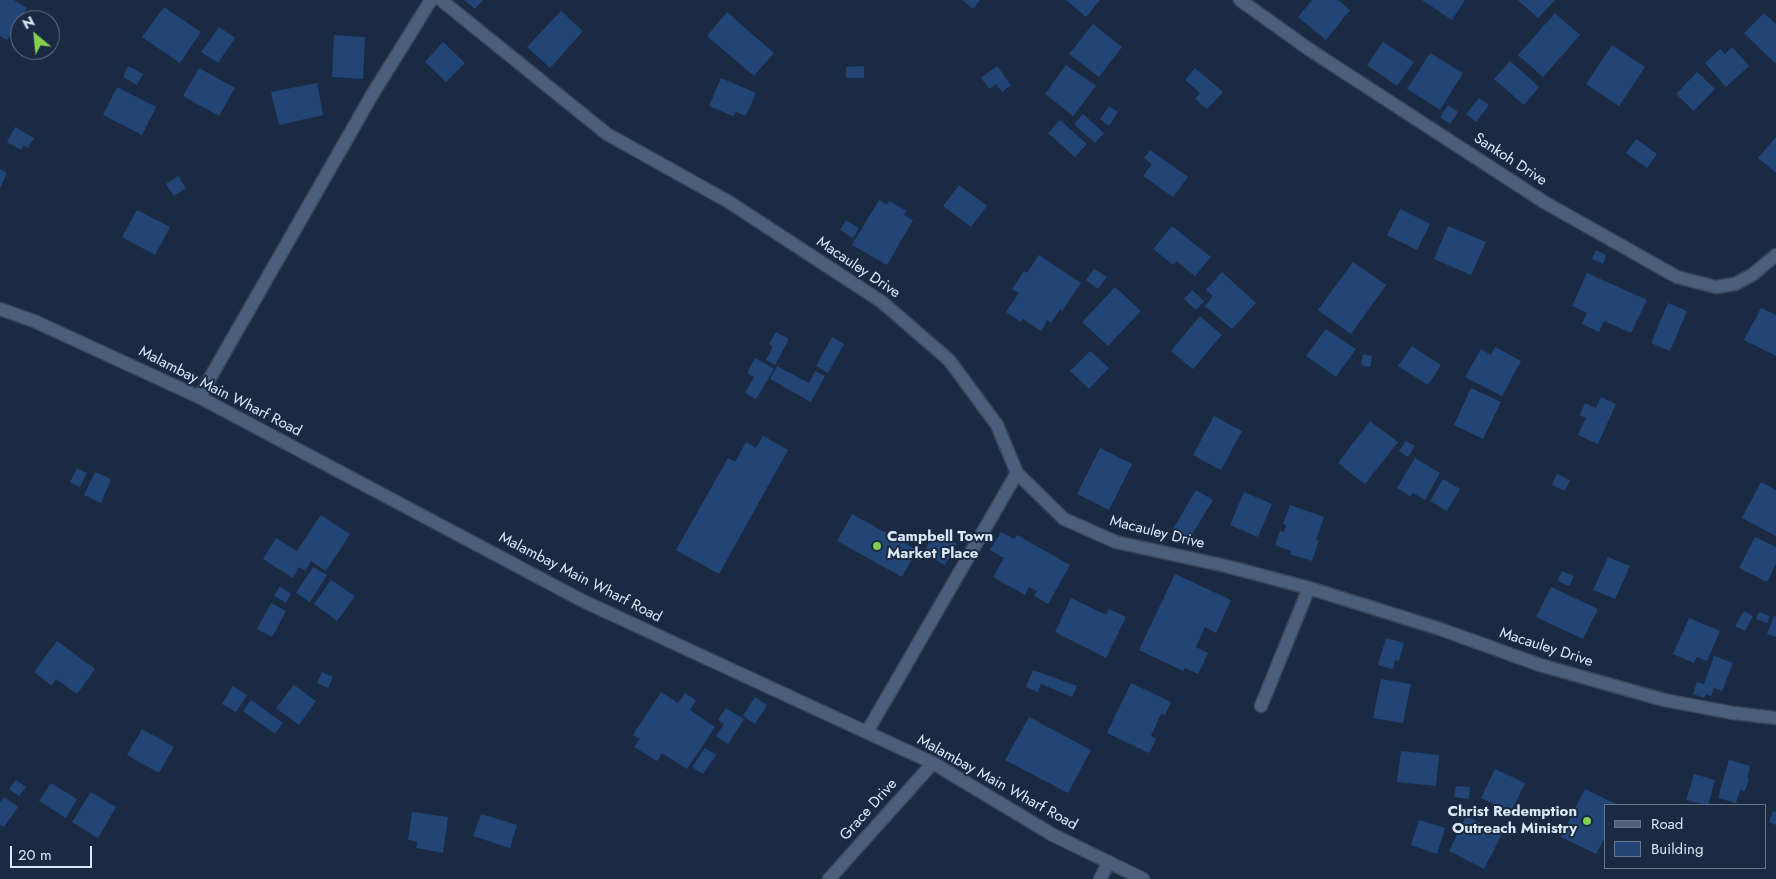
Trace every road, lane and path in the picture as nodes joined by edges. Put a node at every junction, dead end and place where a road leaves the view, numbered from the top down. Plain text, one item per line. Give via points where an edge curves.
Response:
1 (431, 0) edge
2 (441, 0) edge
3 (1240, 0) edge
4 (1776, 255) edge
5 (0, 309) edge
6 (200, 397) junction
7 (1017, 473) junction
8 (1310, 588) junction
9 (1261, 706) dead end
10 (1776, 718) edge
11 (867, 732) junction
12 (934, 763) junction
13 (1109, 862) junction
14 (829, 879) edge
15 (1100, 879) edge
16 (1143, 879) edge

1 - 6 street via 372,95
2 - 7 street, Macauley Drive via 606,134 729,202 882,302 949,360 996,425
3 - 4 street, Sankoh Drive via 1310,50 1544,202 1677,277 1716,287 1735,284
5 - 6 street, Malambay Main Wharf Road via 34,321
6 - 11 street, Malambay Main Wharf Road via 583,601
7 - 8 street, Macauley Drive via 1064,519 1116,542
7 - 11 street
8 - 9 street
8 - 10 street, Macauley Drive via 1540,665 1664,700
11 - 12 street, Malambay Main Wharf Road
12 - 13 street, Malambay Main Wharf Road via 1053,835
12 - 14 street, Grace Drive
13 - 15 street
13 - 16 street, Malambay Main Wharf Road

